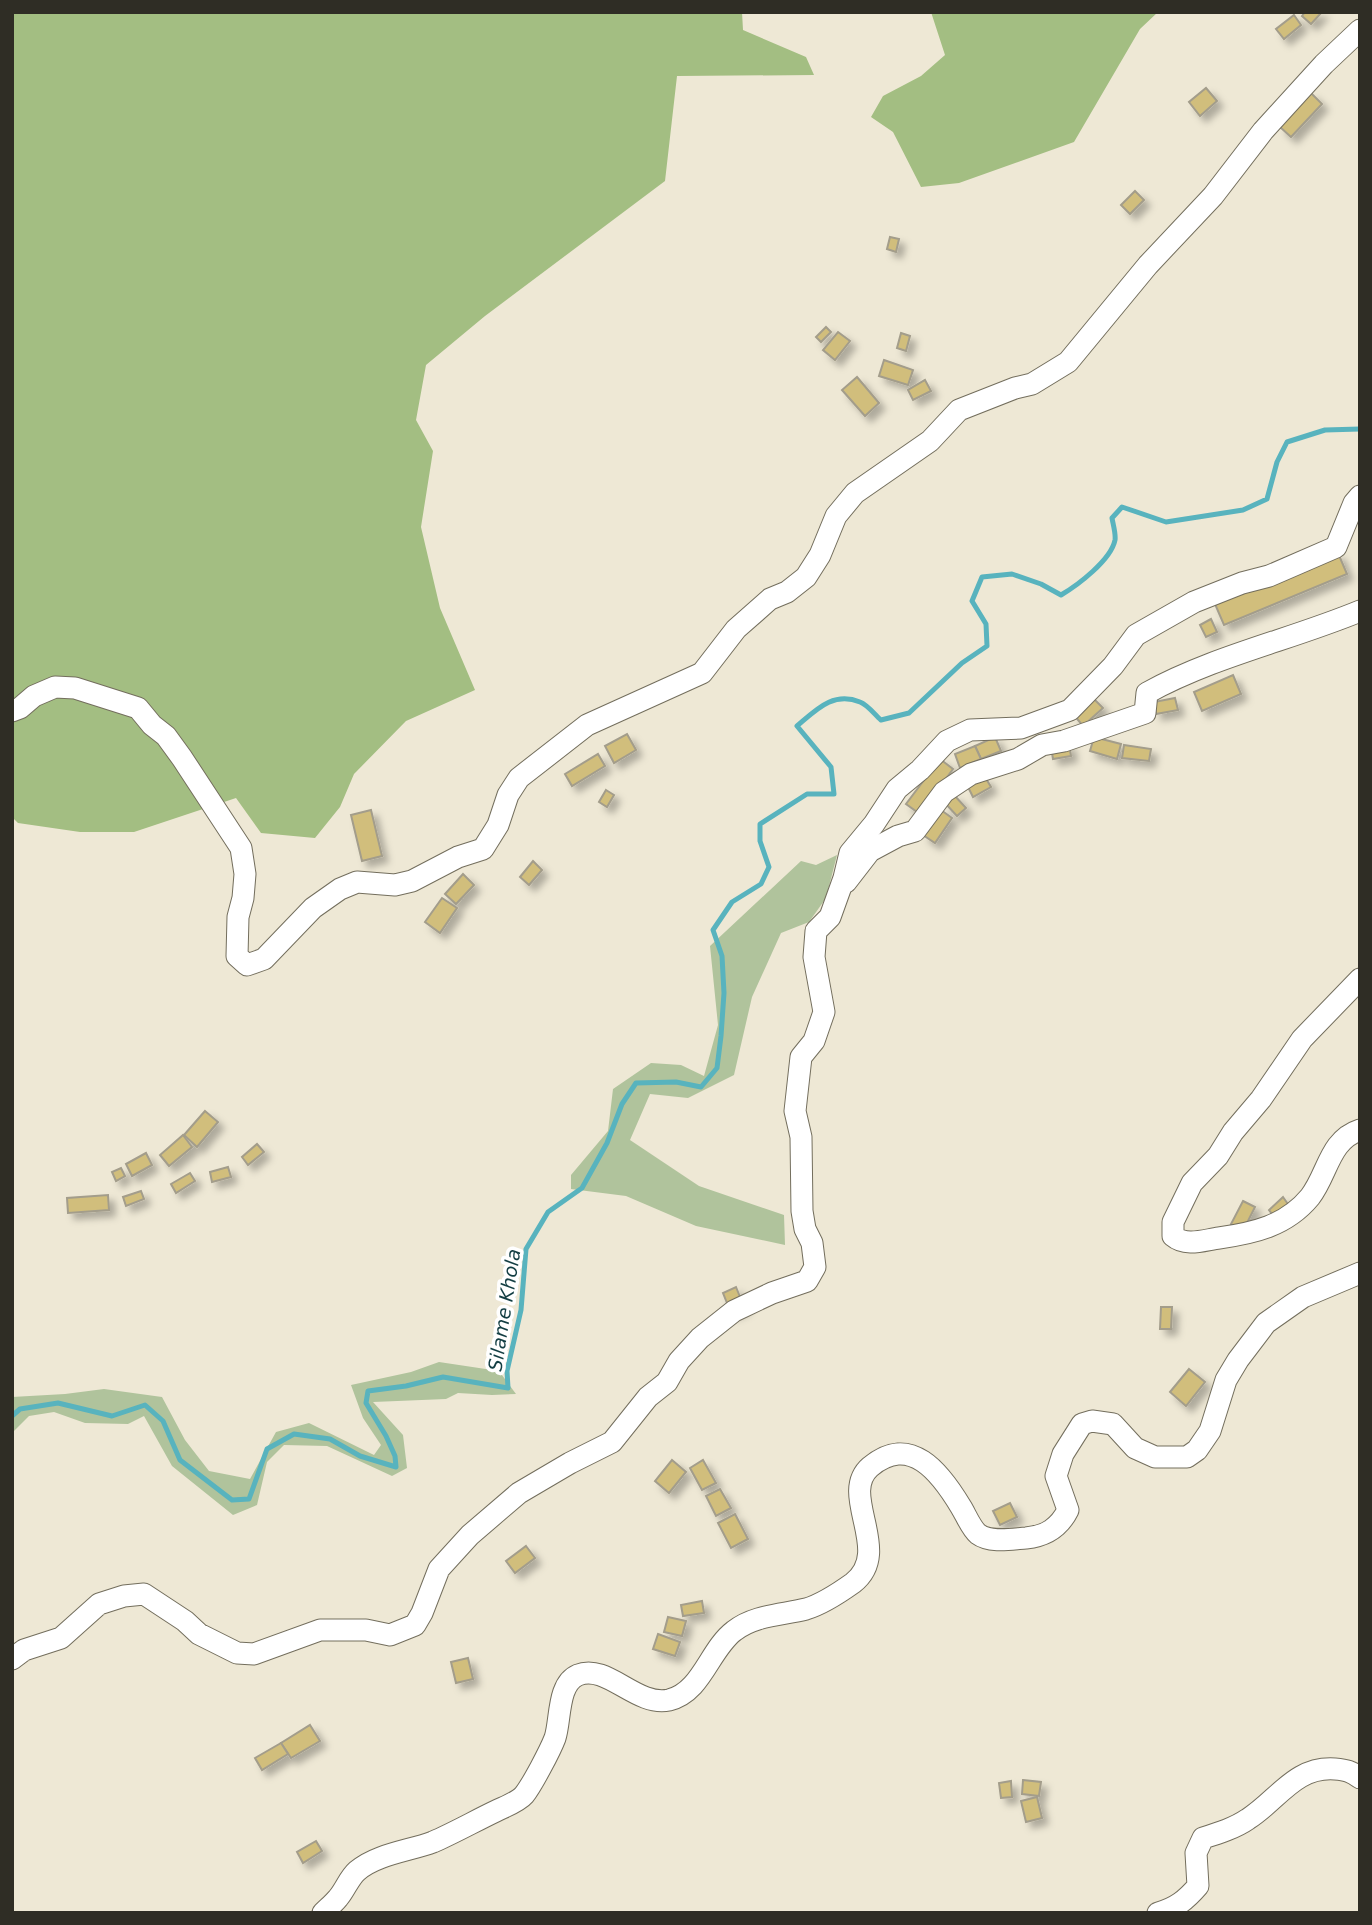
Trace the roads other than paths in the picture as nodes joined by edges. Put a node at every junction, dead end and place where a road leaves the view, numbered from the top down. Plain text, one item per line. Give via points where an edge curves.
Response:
1 (1360, 30) edge
2 (1360, 496) edge
3 (1360, 611) edge
4 (12, 710) edge
5 (841, 887) junction
6 (1360, 979) edge
7 (1360, 1130) edge
8 (1360, 1273) edge
9 (12, 1659) edge
10 (1360, 1778) edge
11 (323, 1913) edge
12 (1158, 1913) edge

1 - 4 street via 1263,131 1213,196 1148,265 1068,362 1032,384 959,410 930,441 855,493 836,516 821,555 806,577 770,599 736,629 702,673 587,724 519,778 483,849 412,881 395,885 357,882 340,889 313,908 264,959 247,965 237,956 245,874 241,848 166,736 138,708 75,688 55,687
2 - 5 street via 1336,547 1194,602 1136,635 1070,710 1021,728 970,730 947,741 897,789 850,853
3 - 5 street via 1162,684 1147,693 1145,713 1132,719 1042,746 971,774 944,792 915,831 870,851
5 - 9 street via 830,916 816,931 814,957 824,1012 814,1041 801,1057 794,1111 801,1137 802,1211 815,1267 807,1281 734,1311 700,1338 612,1442 519,1493 470,1535 439,1569 415,1625 390,1635 320,1630 254,1654 237,1653 199,1634 144,1594 99,1604 61,1639 24,1650
6 - 7 street via 1302,1039 1218,1156 1192,1183 1173,1222 1173,1236 1186,1243 1250,1234 1280,1221 1310,1196 1338,1145
8 - 11 street via 1303,1297 1266,1323 1226,1380 1210,1432 1187,1457 1155,1457 1135,1448 1114,1424 1082,1424 1063,1454 1056,1476 1068,1510 1055,1529 1041,1536 986,1538 977,1533 934,1471 907,1453 884,1456 861,1479 859,1491 869,1537 863,1571 856,1581 817,1605 741,1626 723,1642 689,1689 670,1700 647,1700 597,1674 576,1676 568,1683 554,1740 523,1797 433,1842 383,1857 357,1871
10 - 12 street via 1350,1771 1322,1768 1304,1774 1247,1820 1203,1838 1196,1853 1198,1886 1180,1904

